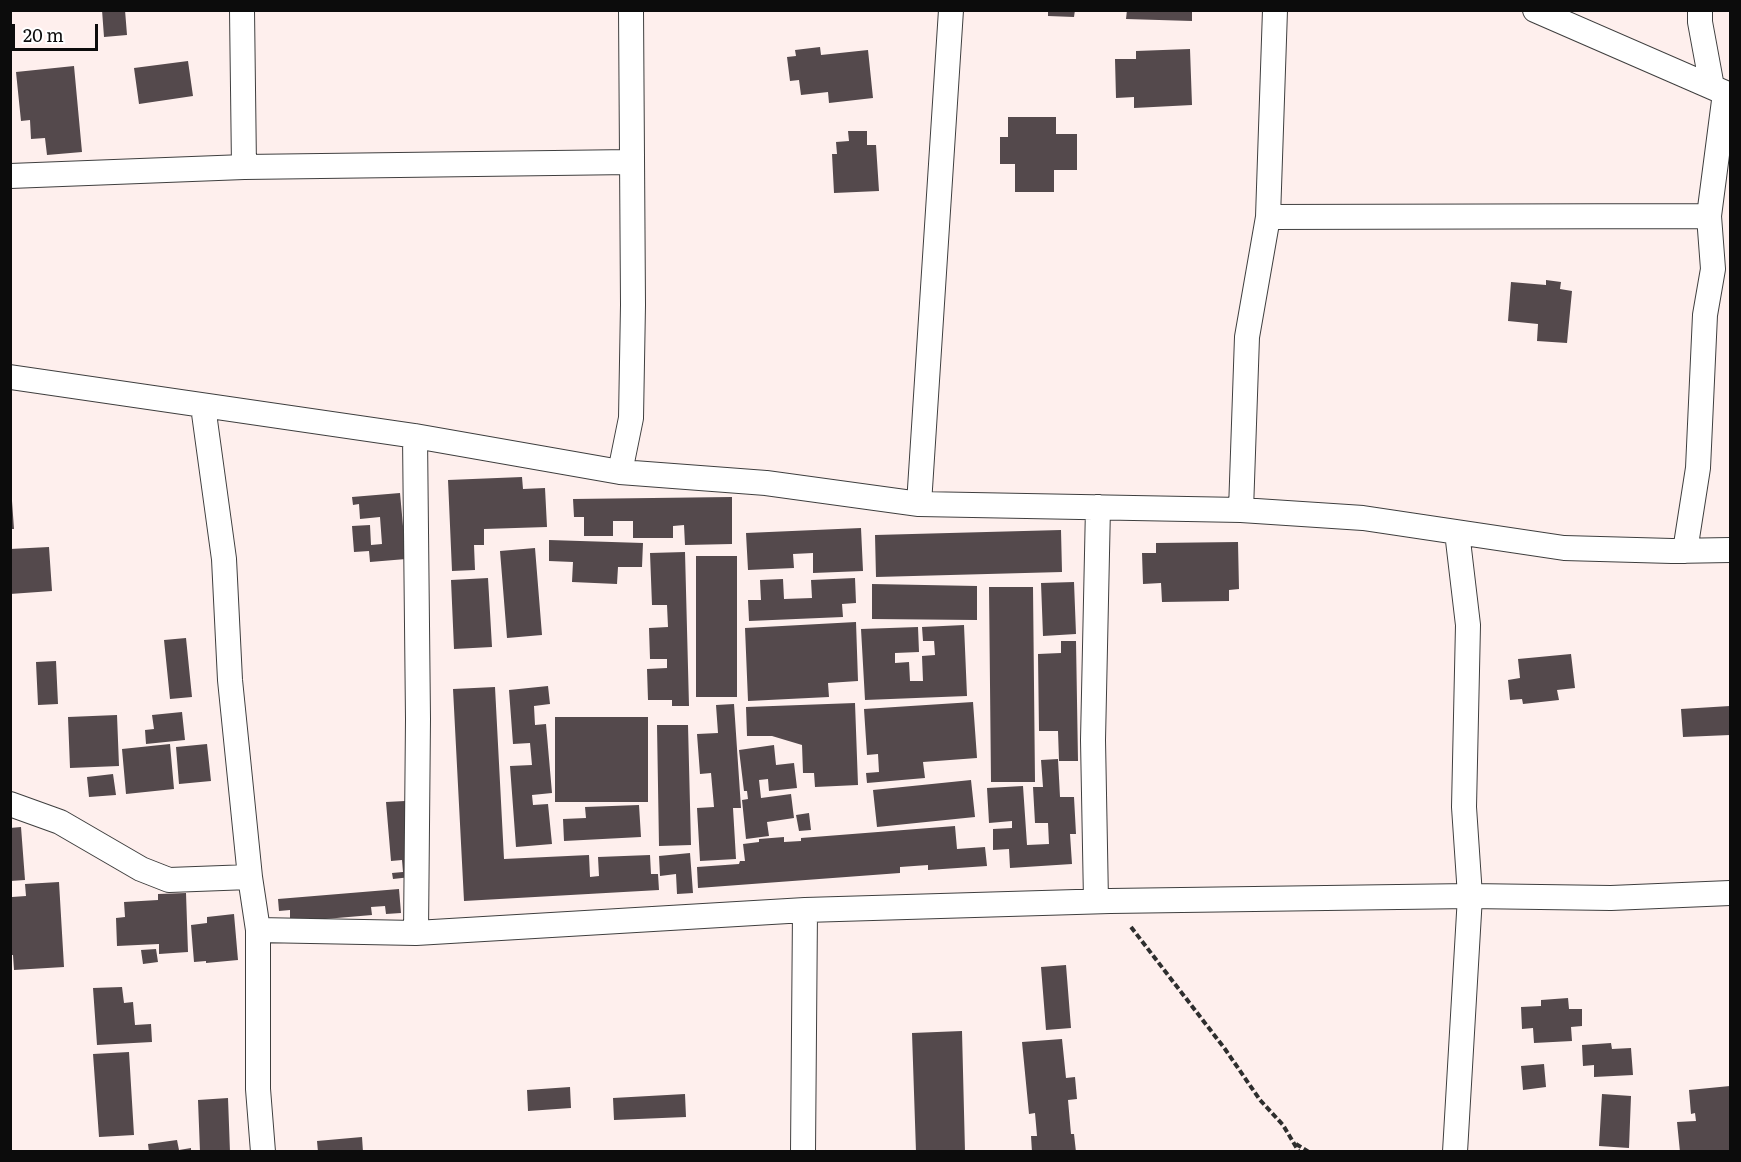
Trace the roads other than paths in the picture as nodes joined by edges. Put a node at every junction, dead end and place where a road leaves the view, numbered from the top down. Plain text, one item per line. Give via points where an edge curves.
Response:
1 (242, 10) edge
2 (631, 10) edge
3 (951, 10) edge
4 (1275, 10) edge
5 (1535, 10) edge
6 (1700, 10) edge
7 (1722, 92) edge
8 (631, 162) junction
9 (244, 167) junction
10 (10, 176) edge
11 (1709, 216) junction
12 (1268, 217) junction
13 (10, 377) edge
14 (203, 406) junction
15 (415, 436) junction
16 (620, 472) junction
17 (919, 504) junction
18 (1098, 507) junction
19 (1241, 510) junction
20 (1457, 532) junction
21 (1731, 550) edge
22 (1685, 551) junction
23 (10, 804) edge
24 (250, 877) junction
25 (1731, 893) edge
26 (1470, 896) junction
27 (1103, 901) junction
28 (805, 910) junction
29 (258, 930) junction
30 (416, 933) junction
31 (263, 1152) edge
32 (803, 1152) edge
33 (1455, 1152) edge

1 - 9 street
2 - 8 street
3 - 17 street
4 - 12 street
5 - 7 street
6 - 7 street via 1700,22
7 - 11 street
8 - 9 street
8 - 16 street via 631,418
9 - 10 street
11 - 12 street
11 - 22 street via 1713,269 1705,315 1698,468
12 - 19 street via 1247,337
13 - 14 street
14 - 15 street
14 - 24 street via 224,559 230,680
15 - 16 street
15 - 30 street
16 - 17 street via 766,483
17 - 18 street
18 - 19 street
18 - 27 street via 1093,740
19 - 20 street via 1363,518
20 - 22 street via 1564,548
20 - 26 street via 1468,625 1464,807
21 - 22 street
23 - 24 street via 60,822 141,869 169,880
24 - 29 street
25 - 26 street via 1611,898
26 - 27 street
26 - 33 street
27 - 28 street
28 - 30 street
28 - 32 street
29 - 30 street
29 - 31 street via 258,1089

